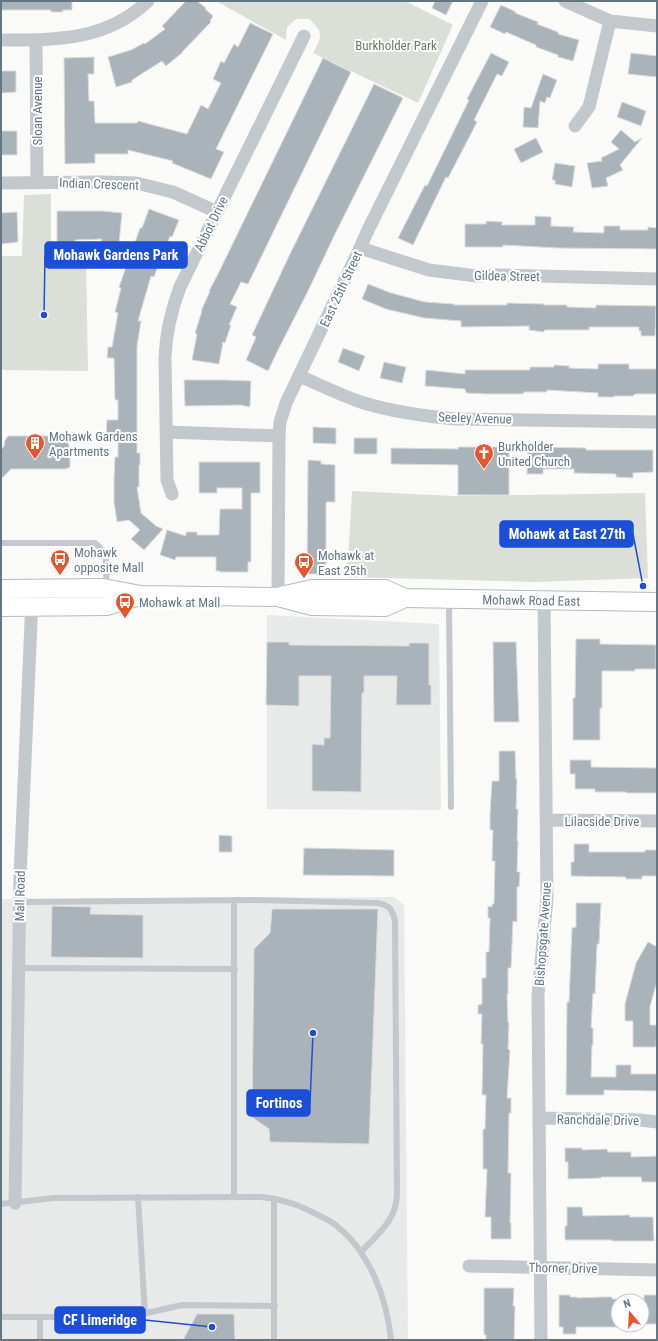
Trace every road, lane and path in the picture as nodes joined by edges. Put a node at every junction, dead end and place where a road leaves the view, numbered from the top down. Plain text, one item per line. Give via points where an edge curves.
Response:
1 (148, 1) edge
2 (482, 1) edge
3 (564, 1) edge
4 (610, 21) junction
5 (657, 26) edge
6 (304, 36) dead end
7 (1, 40) edge
8 (36, 40) junction
9 (575, 126) dead end
10 (37, 182) junction
11 (1, 183) edge
12 (217, 212) junction
13 (360, 248) junction
14 (657, 279) edge
15 (299, 376) junction
16 (657, 422) edge
17 (167, 432) junction
18 (279, 436) junction
19 (172, 494) dead end
20 (1, 543) edge
21 (1, 589) edge
22 (31, 589) junction
23 (106, 589) junction
24 (141, 595) junction
25 (278, 597) junction
26 (449, 599) junction
27 (544, 600) junction
28 (657, 602) edge
29 (1, 607) edge
30 (32, 607) junction
31 (451, 807) dead end
32 (547, 820) junction
33 (657, 821) edge
34 (234, 900) junction
35 (19, 902) junction
36 (18, 968) junction
37 (235, 969) junction
38 (539, 1118) junction
39 (657, 1122) edge
40 (138, 1197) junction
41 (234, 1197) junction
42 (274, 1198) junction
43 (16, 1203) junction
44 (1, 1204) edge
45 (361, 1252) junction
46 (469, 1266) dead end
47 (540, 1267) junction
48 (657, 1270) edge
49 (275, 1306) junction
50 (145, 1314) junction
51 (1, 1317) edge
52 (40, 1317) junction
53 (40, 1340) edge
54 (274, 1340) edge
55 (391, 1340) edge
56 (541, 1340) edge

1 - 8 street via 121,21 93,33
2 - 13 street, East 25th Street
3 - 4 street
4 - 5 street
4 - 9 street via 588,107
6 - 12 street, Abbot Drive
7 - 8 street
8 - 10 street, Sloan Avenue
10 - 11 street, Indian Crescent
10 - 12 street, Indian Crescent via 136,183 173,192
12 - 17 street, Abbot Drive via 180,287 172,310 166,337 165,358
13 - 14 street, Gildea Street via 419,268 463,274
13 - 15 street, East 25th Street
15 - 16 street, Seeley Avenue via 386,409 432,417
15 - 18 street, East 25th Street via 286,403
17 - 18 street
17 - 19 street, Abbot Drive via 167,480
18 - 25 street, East 25th Street
20 - 23 lane via 95,543 106,556
21 - 22 main road, Mohawk Road East
22 - 23 main road, Mohawk Road East
22 - 30 street, Mall Road
23 - 24 main road, Mohawk Road East
24 - 25 main road, Mohawk Road East
24 - 30 main road, Mohawk Road East via 107,606
25 - 26 main road, Mohawk Road East via 312,589 385,589 405,598
26 - 27 main road, Mohawk Road East
26 - 31 lane
27 - 28 main road, Mohawk Road East
27 - 32 street, Bishopsgate Avenue
29 - 30 main road, Mohawk Road East
30 - 35 street, Mall Road
32 - 33 street, Lilacside Drive
32 - 38 street, Bishopsgate Avenue via 547,899 538,995
34 - 35 lane
34 - 37 lane
34 - 45 lane via 377,903 387,906 394,916 397,1199 389,1220
35 - 36 street, Mall Road
36 - 37 lane
36 - 43 street, Mall Road
37 - 41 lane
38 - 39 street, Ranchdale Drive
38 - 47 street, Bishopsgate Avenue
40 - 41 lane
40 - 43 lane via 54,1198
40 - 50 lane
41 - 42 lane
42 - 45 lane via 301,1206 337,1226
42 - 49 lane
43 - 44 lane
45 - 55 lane via 382,1293
46 - 47 street, Thorner Drive
47 - 48 street, Thorner Drive
47 - 56 street, Bishopsgate Avenue
49 - 50 lane via 182,1305
49 - 54 lane
50 - 52 lane via 129,1317
51 - 52 lane
52 - 53 lane

